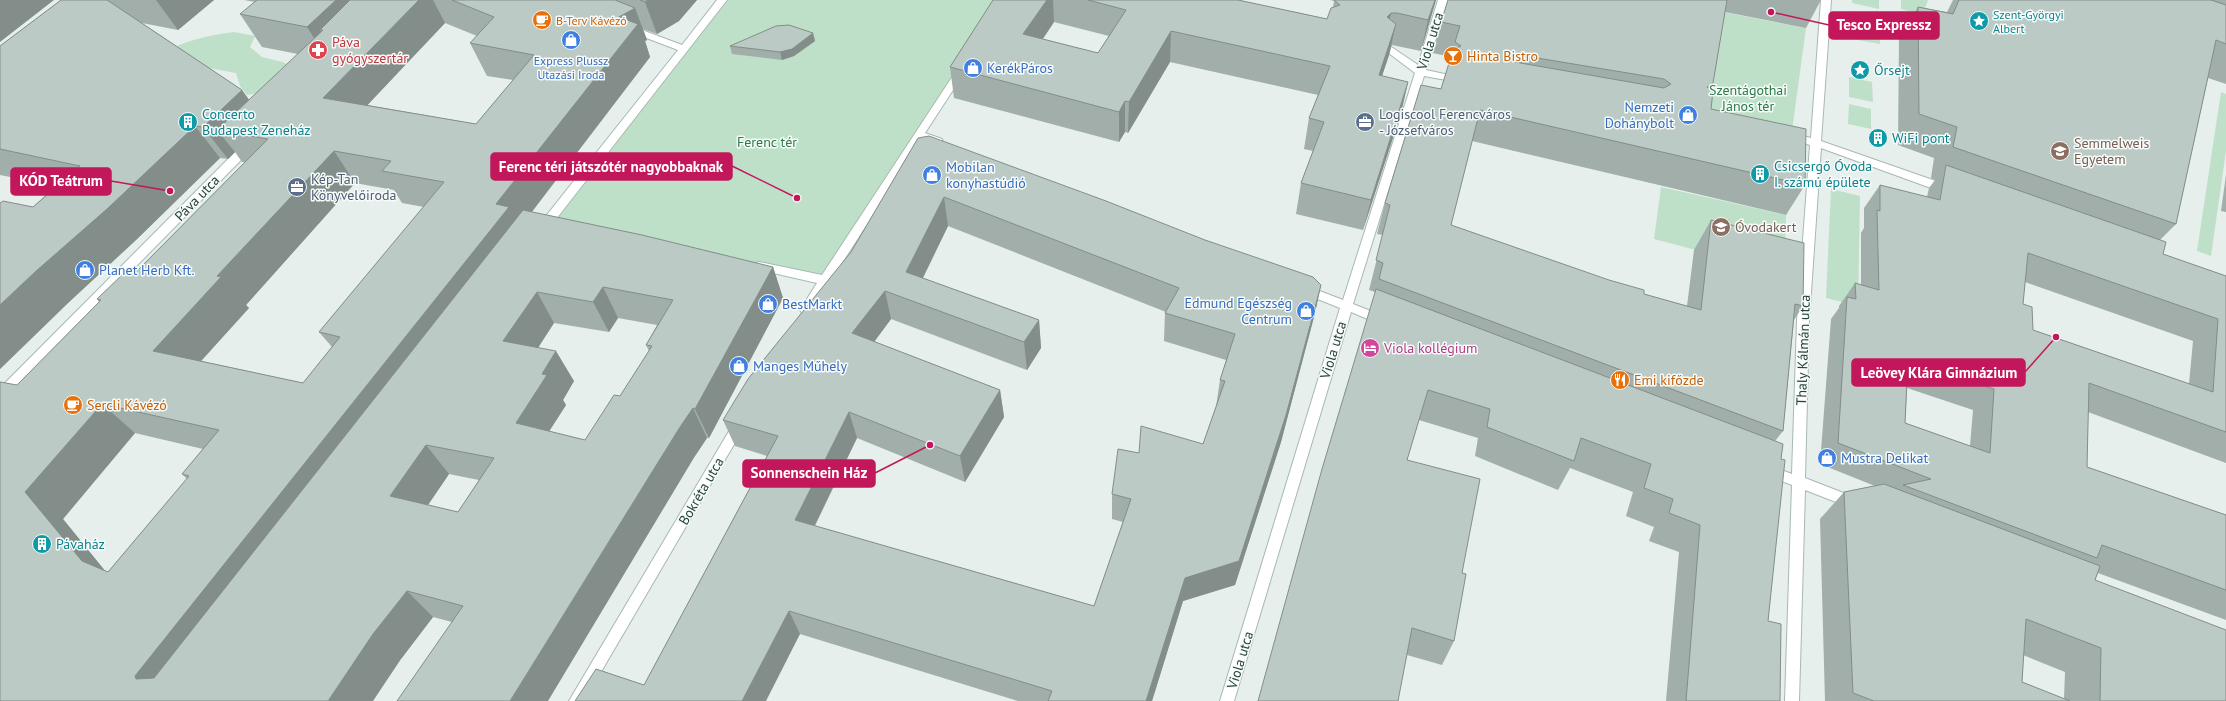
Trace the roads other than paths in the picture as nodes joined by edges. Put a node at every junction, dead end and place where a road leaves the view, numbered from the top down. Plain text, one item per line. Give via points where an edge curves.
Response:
1 (722, 0) edge
2 (1443, 0) edge
3 (1826, 0) edge
4 (625, 27) edge
5 (1387, 48) edge
6 (684, 49) junction
7 (966, 62) edge
8 (1421, 72) junction
9 (1446, 77) edge
10 (919, 135) junction
11 (1778, 135) edge
12 (256, 138) edge
13 (1817, 143) junction
14 (948, 147) edge
15 (1954, 192) edge
16 (543, 228) junction
17 (558, 230) edge
18 (533, 240) edge
19 (744, 264) edge
20 (824, 280) junction
21 (1295, 286) edge
22 (1347, 306) junction
23 (800, 321) edge
24 (1391, 324) edge
25 (0, 396) edge
26 (744, 417) edge
27 (1754, 464) edge
28 (1798, 482) junction
29 (1864, 507) edge
30 (576, 701) edge
31 (1228, 701) edge
32 (1792, 701) edge

1 - 6 street
2 - 8 street, Viola utca
3 - 13 street, Thaly Kálmán utca
4 - 6 street
5 - 8 street
6 - 16 street
7 - 10 street
8 - 9 street
8 - 22 street, Viola utca
10 - 14 street
10 - 20 street
11 - 13 street
12 - 25 street, Páva utca
13 - 15 street
13 - 28 street, Thaly Kálmán utca via 1803,321
16 - 17 street
16 - 18 street
19 - 20 street
20 - 23 street
21 - 22 street
22 - 24 street
22 - 31 street, Viola utca
26 - 30 street, Bokréta utca
27 - 28 street
28 - 29 street
28 - 32 street, Thaly Kálmán utca

